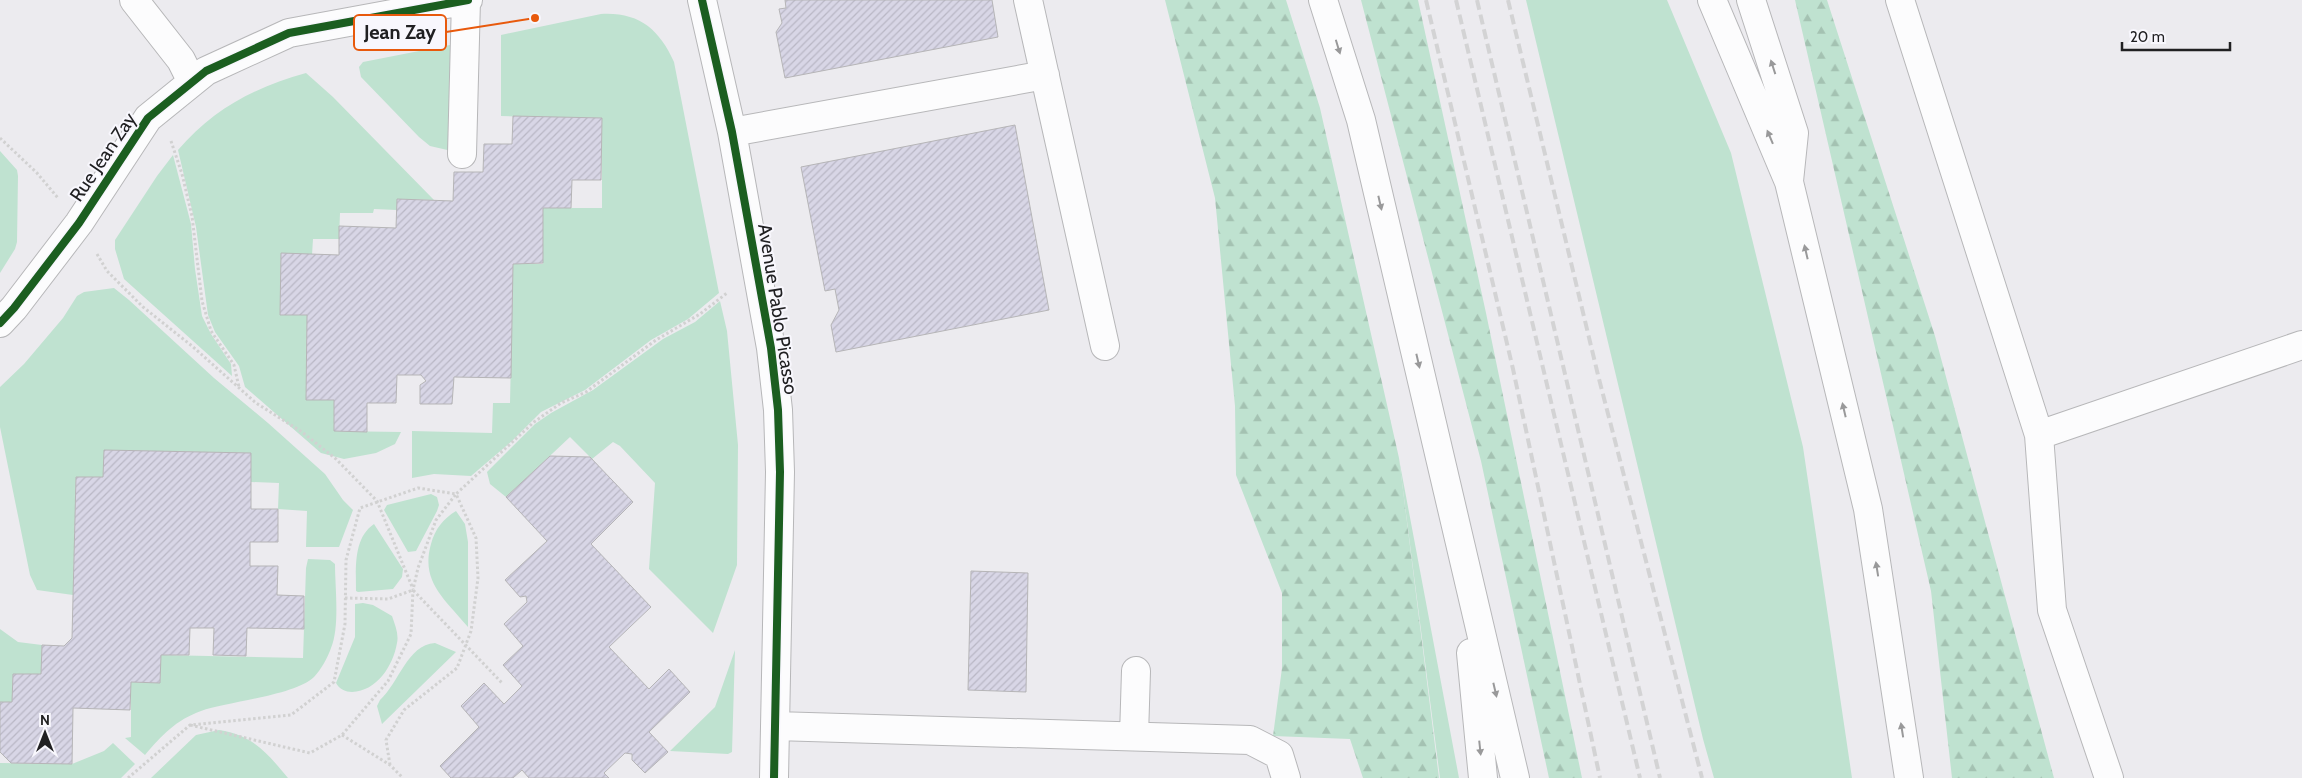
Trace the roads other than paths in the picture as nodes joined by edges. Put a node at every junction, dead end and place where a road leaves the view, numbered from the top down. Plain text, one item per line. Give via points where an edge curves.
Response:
1 (134, 0) edge
2 (467, 0) edge
3 (702, 0) edge
4 (1028, 0) edge
5 (1323, 0) edge
6 (1712, 0) edge
7 (1751, 0) edge
8 (1900, 0) edge
9 (1045, 75) junction
10 (192, 82) junction
11 (732, 132) junction
12 (462, 154) dead end
13 (1789, 182) junction
14 (0, 323) edge
15 (2302, 345) edge
16 (1105, 346) dead end
17 (2039, 435) junction
18 (1460, 542) junction
19 (1136, 671) dead end
20 (775, 726) junction
21 (1134, 736) junction
22 (774, 778) edge
23 (1286, 778) edge
24 (1483, 778) edge
25 (1515, 778) edge
26 (1909, 778) edge
27 (2109, 778) edge

1 - 10 main road via 181,60
2 - 10 main road, Rue Jean Zay via 289,33 206,71
2 - 12 main road
3 - 11 main road, Avenue Pablo Picasso
4 - 9 main road
5 -> 18 main road via 1361,120
13 -> 6 main road
13 -> 7 main road via 1794,133
8 - 17 main road
9 - 11 main road
9 - 16 main road
10 - 14 main road, Rue Jean Zay via 148,118 79,223
11 - 20 main road, Avenue Pablo Picasso via 771,348 779,428
26 -> 13 main road via 1868,509
15 - 17 main road
17 - 27 main road via 2052,610
18 -> 24 main road
18 -> 25 main road
19 - 21 main road
20 - 21 main road
20 - 22 main road, Avenue Pablo Picasso
21 - 23 main road via 1250,740 1279,755

